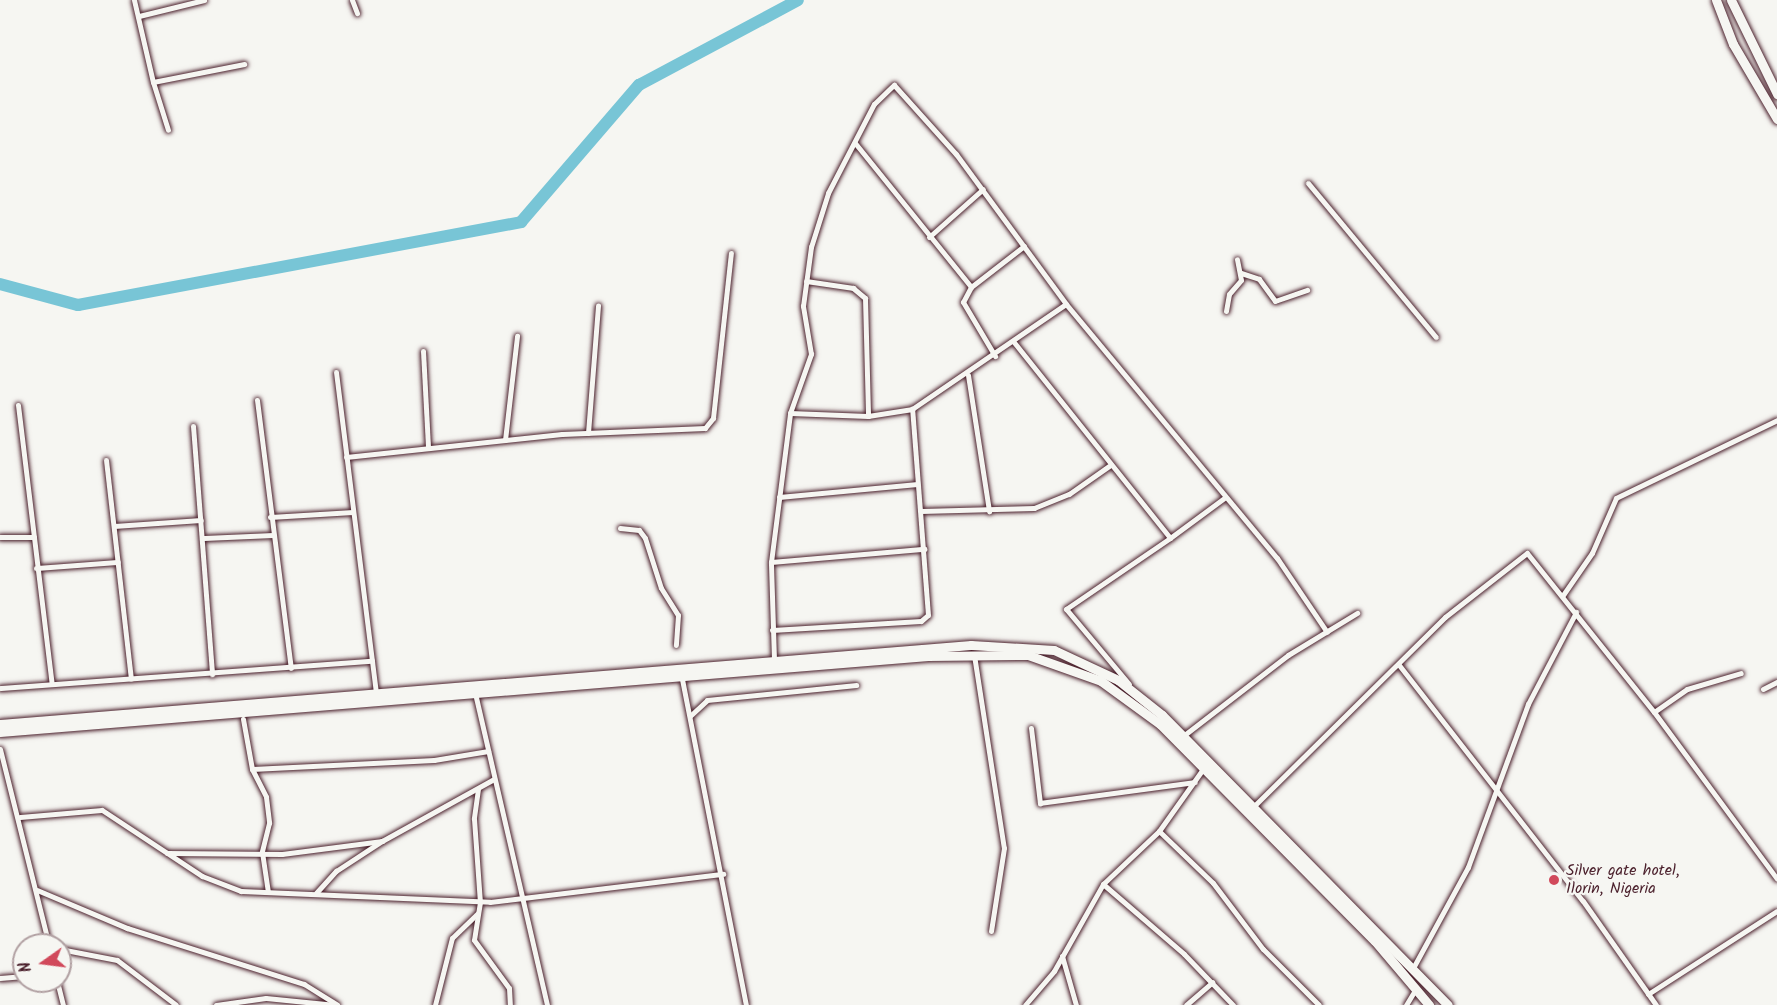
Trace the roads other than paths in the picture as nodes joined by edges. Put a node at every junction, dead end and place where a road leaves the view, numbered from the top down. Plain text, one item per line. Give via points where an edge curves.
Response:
1 (134, 0) edge
2 (204, 0) edge
3 (352, 0) edge
4 (1716, 0) edge
5 (1731, 0) edge
6 (357, 13) dead end
7 (139, 16) junction
8 (244, 64) dead end
9 (153, 82) junction
10 (1777, 94) edge
11 (1777, 119) edge
12 (168, 130) dead end
13 (855, 142) junction
14 (1308, 183) dead end
15 (983, 189) junction
16 (929, 237) junction
17 (1024, 246) junction
18 (731, 253) dead end
19 (1238, 259) dead end
20 (1241, 273) junction
21 (806, 281) junction
22 (971, 288) junction
23 (1307, 290) dead end
24 (598, 304) dead end
25 (1066, 304) junction
26 (1226, 311) dead end
27 (517, 336) dead end
28 (1436, 337) dead end
29 (1013, 341) junction
30 (423, 351) dead end
31 (995, 356) junction
32 (336, 372) dead end
33 (968, 375) junction
34 (257, 400) dead end
35 (18, 405) dead end
36 (912, 409) junction
37 (790, 412) junction
38 (868, 416) junction
39 (1777, 420) edge
40 (193, 426) dead end
41 (588, 433) junction
42 (505, 440) junction
43 (428, 448) junction
44 (346, 457) junction
45 (106, 460) dead end
46 (1109, 466) junction
47 (917, 484) junction
48 (779, 497) junction
49 (1224, 498) junction
50 (921, 511) junction
51 (989, 511) junction
52 (353, 512) junction
53 (270, 517) junction
54 (201, 520) junction
55 (114, 526) junction
56 (621, 528) dead end
57 (273, 536) junction
58 (0, 537) edge
59 (34, 537) junction
60 (204, 538) junction
61 (1170, 538) junction
62 (924, 549) junction
63 (118, 562) junction
64 (771, 562) junction
65 (36, 568) junction
66 (1563, 594) junction
67 (1576, 612) junction
68 (1357, 613) dead end
69 (772, 630) junction
70 (1327, 632) junction
71 (676, 645) dead end
72 (974, 653) junction
73 (774, 660) junction
74 (372, 661) junction
75 (1399, 665) junction
76 (291, 668) junction
77 (681, 671) junction
78 (1741, 673) dead end
79 (212, 674) junction
80 (131, 679) junction
81 (1777, 682) edge
82 (52, 684) junction
83 (856, 685) dead end
84 (0, 688) edge
85 (1763, 689) dead end
86 (1134, 690) junction
87 (376, 691) junction
88 (475, 691) junction
89 (1654, 711) junction
90 (690, 716) junction
91 (243, 719) dead end
92 (0, 724) edge
93 (1031, 728) dead end
94 (0, 732) edge
95 (1183, 736) junction
96 (0, 749) edge
97 (488, 751) junction
98 (1205, 766) junction
99 (252, 769) junction
100 (494, 779) junction
101 (1195, 782) junction
102 (1496, 788) junction
103 (478, 789) junction
104 (1255, 805) junction
105 (20, 817) junction
106 (1159, 831) junction
107 (382, 841) junction
108 (262, 852) junction
109 (167, 853) junction
110 (723, 874) junction
111 (1777, 879) edge
112 (1103, 885) junction
113 (37, 890) junction
114 (268, 892) junction
115 (316, 893) junction
116 (521, 898) junction
117 (480, 902) junction
118 (1777, 910) edge
119 (478, 913) junction
120 (991, 931) dead end
121 (46, 933) edge
122 (72, 951) edge
123 (1062, 956) junction
124 (1413, 968) junction
125 (1637, 978) junction
126 (1212, 982) junction
127 (1654, 986) junction
128 (1415, 990) junction
129 (1648, 994) junction
130 (176, 1005) edge
131 (216, 1005) edge
132 (337, 1005) edge
133 (435, 1005) edge
134 (510, 1005) edge
135 (547, 1005) edge
136 (746, 1005) edge
137 (1024, 1005) edge
138 (1076, 1005) edge
139 (1185, 1005) edge
140 (1233, 1005) edge
141 (1319, 1005) edge
142 (1406, 1005) edge
143 (1429, 1005) edge
144 (1448, 1005) edge
145 (1656, 1005) edge

1 - 7 street
2 - 7 street
3 - 6 street
4 - 11 main road via 1732,44
5 - 10 main road
7 - 9 street
8 - 9 street
9 - 12 street
13 - 15 street via 874,104 894,85
13 - 16 street
13 - 21 street via 821,210
14 - 28 street
15 - 16 street
15 - 17 street
16 - 22 street
17 - 22 street
17 - 25 street
18 - 41 street via 710,425
19 - 20 street
20 - 23 street via 1259,279 1275,301
20 - 26 street
21 - 37 street via 803,306 811,354
21 - 38 street via 853,288 865,298
22 - 31 street via 963,302
24 - 41 street
25 - 29 street
25 - 49 street
27 - 42 street
29 - 31 street
29 - 46 street
30 - 43 street
31 - 33 street
32 - 44 street
33 - 36 street
33 - 51 street
34 - 53 street
35 - 59 street
36 - 38 street
36 - 47 street
37 - 38 street
37 - 48 street
39 - 66 street via 1616,498 1592,553
40 - 54 street
41 - 42 street
42 - 43 street
43 - 44 street
44 - 52 street
45 - 55 street
46 - 51 street via 1069,494 1042,505
46 - 61 street
47 - 48 street
47 - 50 street
48 - 64 street
49 - 61 street
49 - 70 street via 1277,558
50 - 51 street
50 - 62 street
52 - 53 street
52 - 74 street
53 - 57 street
54 - 55 street
54 - 60 street
55 - 63 street
56 - 71 street via 639,530 645,538 661,588 678,615
57 - 60 street
57 - 76 street
58 - 59 street
59 - 65 street
60 - 79 street
61 - 86 street via 1066,609
62 - 64 street
62 - 69 street via 925,619
63 - 65 street
63 - 80 street
64 - 69 street
65 - 82 street
66 - 67 street
66 - 75 street via 1532,555 1522,554 1476,589
67 - 89 street
67 - 102 street via 1528,704
68 - 70 street
69 - 73 street
70 - 95 street
72 - 77 main road
72 - 98 main road via 1028,655 1077,669 1121,693
72 - 120 street via 1004,839
73 - 77 main road
73 - 86 main road via 1018,645 1071,657
74 - 76 street
74 - 87 street
75 - 102 street
75 - 104 street
76 - 79 street
77 - 87 main road
77 - 88 main road
77 - 90 street
78 - 89 street via 1687,689
79 - 80 street
80 - 82 street
81 - 85 street
82 - 84 street
83 - 90 street via 707,700
86 - 95 main road
87 - 92 main road
88 - 94 main road
88 - 97 street
89 - 111 street
90 - 110 street
91 - 99 street
93 - 101 street via 1040,803
95 - 104 main road
96 - 105 street
97 - 99 street via 434,760
97 - 100 street
98 - 101 street
98 - 128 main road via 1375,940
99 - 108 street via 266,797 269,823
100 - 103 street
100 - 116 street
101 - 106 street
102 - 124 street via 1468,867
102 - 125 street
103 - 107 street
103 - 117 street via 474,819
104 - 124 main road
105 - 109 street via 102,810
105 - 113 street
106 - 112 street
106 - 141 street via 1213,883 1277,964
107 - 108 street
107 - 115 street via 336,871
108 - 109 street
108 - 114 street
109 - 114 street via 222,887
110 - 116 street
110 - 136 street
112 - 123 street
112 - 126 street
113 - 121 street
113 - 132 street via 127,927 304,984
114 - 115 street
115 - 117 street
116 - 117 street
116 - 135 street
117 - 119 street
118 - 127 street via 1729,946
119 - 133 street via 452,938
119 - 134 street via 474,940 509,988
122 - 130 street via 117,960
123 - 137 street
123 - 138 street
124 - 144 main road
125 - 127 street
125 - 129 street
126 - 139 street
126 - 140 street
127 - 129 street
128 - 142 street
128 - 143 main road
129 - 145 street
131 - 132 street via 266,998

